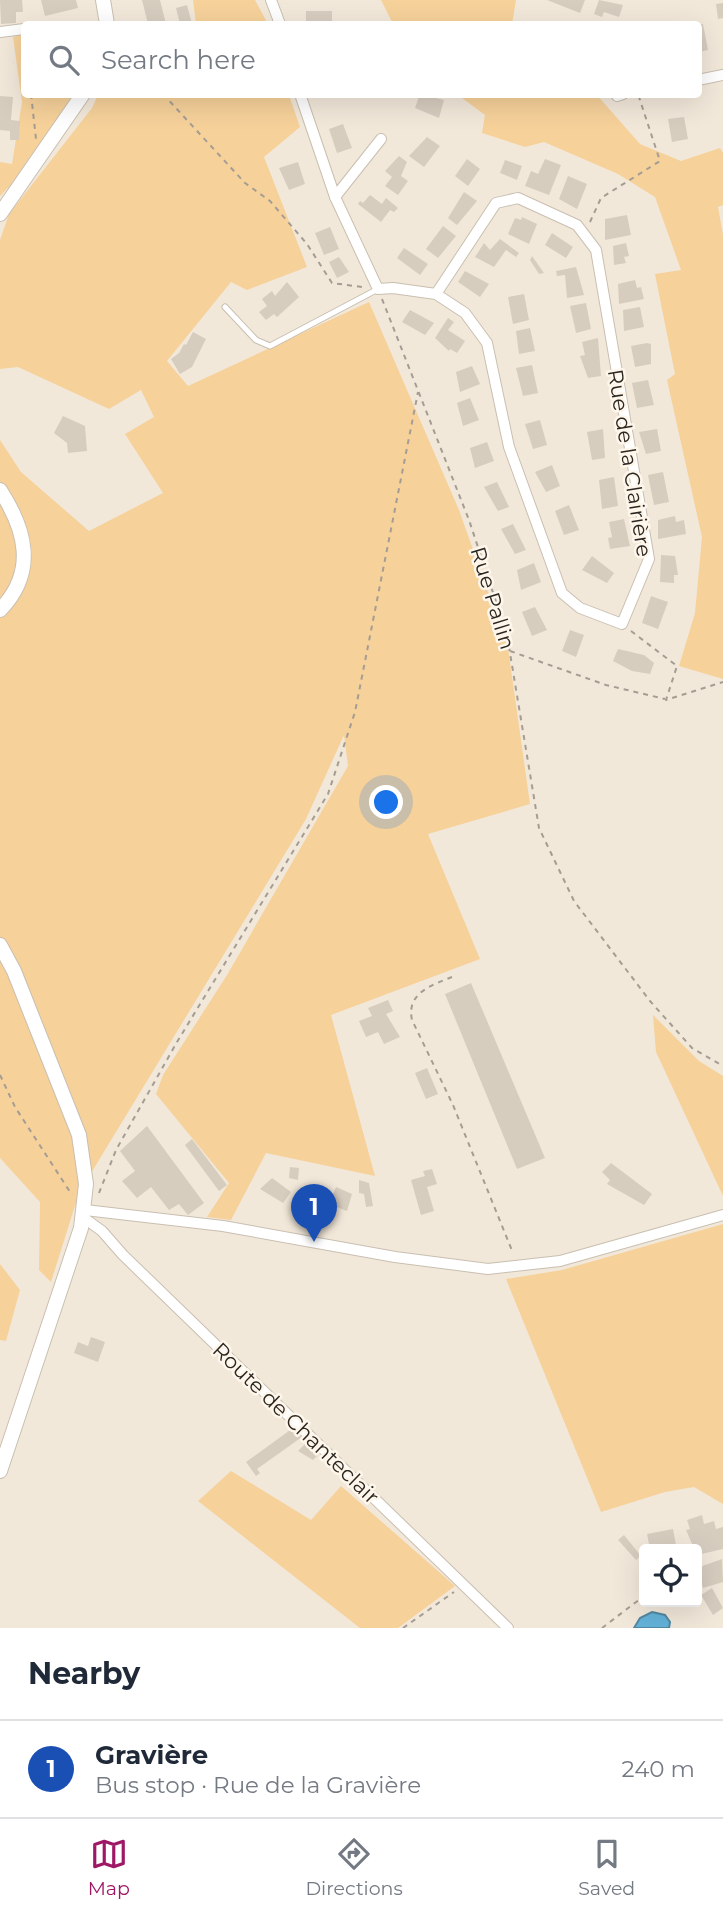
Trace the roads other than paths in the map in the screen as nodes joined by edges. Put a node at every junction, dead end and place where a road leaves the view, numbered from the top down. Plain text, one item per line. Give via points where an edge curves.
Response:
1 (103, 0) edge
2 (271, 0) edge
3 (106, 21) edge
4 (279, 21) edge
5 (21, 29) edge
6 (0, 32) edge
7 (723, 75) edge
8 (702, 79) edge
9 (80, 98) edge
10 (301, 98) edge
11 (381, 139) dead end
12 (335, 197) junction
13 (0, 214) edge
14 (378, 289) junction
15 (436, 294) junction
16 (225, 307) dead end
17 (0, 491) edge
18 (0, 610) edge
19 (0, 945) edge
20 (85, 1214) junction
21 (723, 1215) edge
22 (0, 1471) edge
23 (508, 1628) edge

1 - 3 street
2 - 4 street
5 - 6 street
7 - 8 street
9 - 13 street
10 - 12 street
11 - 12 street
12 - 14 street
14 - 15 street
14 - 16 lane via 270,346 256,340
15 - 15 street, Rue de la Clairière via 496,203 518,198 576,225 596,250 649,559 622,624 580,608 562,593 509,447 488,343 465,313
17 - 18 street via 22,530 25,552 23,569
19 - 20 street via 79,1135
20 - 21 street via 223,1226 463,1267 514,1268 560,1261
20 - 22 street
20 - 23 street, Route de Chanteclair

